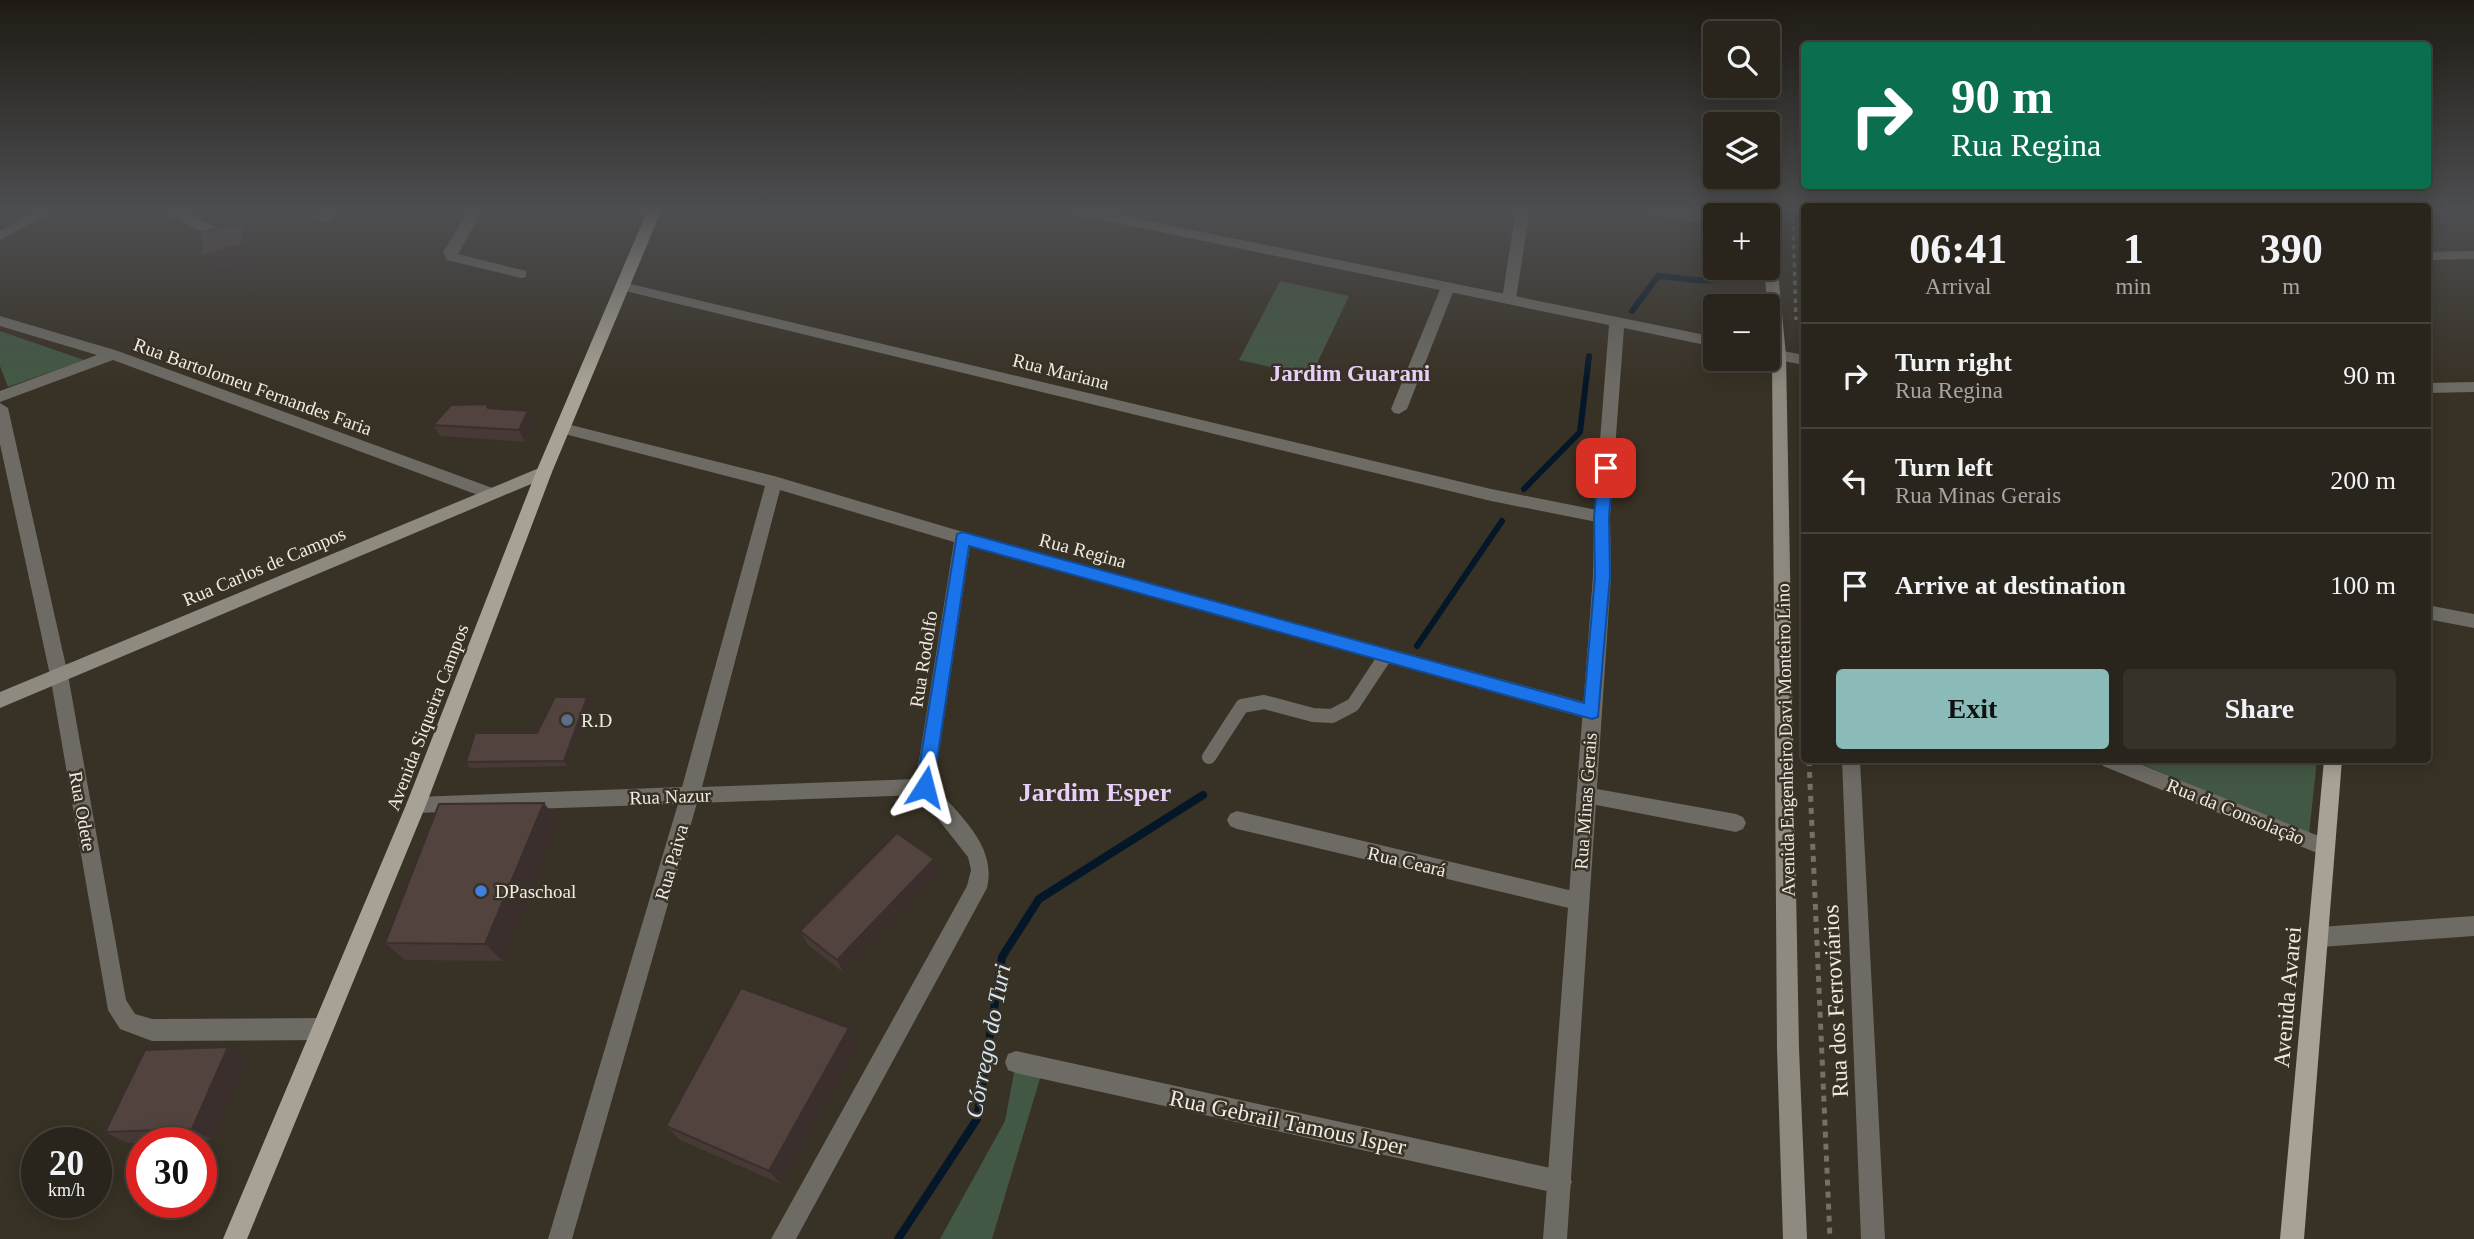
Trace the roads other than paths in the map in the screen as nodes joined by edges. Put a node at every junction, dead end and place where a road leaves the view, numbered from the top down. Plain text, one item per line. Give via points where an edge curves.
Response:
1 (492, 267) edge
2 (628, 267) edge
3 (1350, 267) edge
4 (1513, 267) edge
5 (521, 274) dead end
6 (621, 286) junction
7 (1448, 287) junction
8 (1508, 299) junction
9 (0, 321) edge
10 (1617, 321) junction
11 (1703, 339) edge
12 (113, 355) junction
13 (1780, 355) edge
14 (1801, 359) edge
15 (1773, 371) edge
16 (2474, 387) edge
17 (2431, 388) edge
18 (0, 397) edge
19 (0, 408) edge
20 (1399, 409) dead end
21 (563, 428) junction
22 (544, 472) junction
23 (774, 482) junction
24 (492, 494) junction
25 (1602, 517) junction
26 (963, 538) junction
27 (2431, 613) edge
28 (2474, 621) edge
29 (1386, 655) junction
30 (59, 675) junction
31 (0, 700) edge
32 (1592, 712) junction
33 (1209, 757) dead end
34 (1851, 763) edge
35 (2117, 763) edge
36 (2333, 763) edge
37 (925, 787) junction
38 (690, 795) junction
39 (1586, 795) junction
40 (416, 805) junction
41 (1237, 820) dead end
42 (1736, 824) dead end
43 (2324, 847) junction
44 (1577, 901) junction
45 (2474, 926) edge
46 (2320, 937) junction
47 (322, 1029) junction
48 (1016, 1062) dead end
49 (1559, 1182) junction
50 (235, 1239) edge
51 (559, 1239) edge
52 (783, 1239) edge
53 (1555, 1239) edge
54 (1795, 1239) edge
55 (1873, 1239) edge
56 (2292, 1239) edge

1 - 5 street
2 - 6 main road, Avenida Siqueira Campos
3 - 7 street
4 - 8 street
6 - 21 main road, Avenida Siqueira Campos
6 - 25 street, Rua Mariana via 1492,495
7 - 8 street
7 - 20 street
8 - 10 street
9 - 12 street, Rua Bartolomeu Fernandes Faria
10 - 11 street
10 - 25 street, Rua Minas Gerais
12 - 18 street
12 - 24 street, Rua Bartolomeu Fernandes Faria
13 - 14 street
15 - 54 main road, Avenida Engenheiro Davi Monteiro Lino
16 - 17 street
19 - 30 street, Rua Odete
21 - 22 main road, Avenida Siqueira Campos
21 - 23 street, Rua Regina
22 - 24 main road, Rua Carlos de Campos
22 - 40 main road, Avenida Siqueira Campos
23 - 26 street, Rua Regina
23 - 38 street, Rua Paiva
24 - 30 main road, Rua Carlos de Campos
25 - 32 street, Rua Minas Gerais
26 - 29 street, Rua Regina
26 - 37 street, Rua Rodolfo
27 - 28 street
29 - 32 street, Rua Regina
29 - 33 lane via 1353,705 1332,716 1264,702 1242,706
30 - 31 main road, Rua Carlos de Campos
30 - 47 street, Rua Odete via 116,1003 128,1022 152,1030
32 - 39 street, Rua Minas Gerais
34 - 55 street, Rua dos Ferroviários
35 - 43 street, Rua da Consolação
36 - 43 main road, Avenida Avarei
37 - 38 street, Rua Nazur
37 - 52 street via 977,853 981,870 977,888
38 - 40 street, Rua Nazur
38 - 51 street, Rua Paiva
39 - 42 street
39 - 44 street, Rua Minas Gerais
40 - 47 main road, Avenida Siqueira Campos
41 - 44 street, Rua Ceará
43 - 46 main road, Avenida Avarei
44 - 49 street, Rua Minas Gerais
45 - 46 street
46 - 56 main road, Avenida Avarei
47 - 50 main road, Avenida Siqueira Campos
48 - 49 street, Rua Gebrail Tamous Isper
49 - 53 street, Rua Minas Gerais

